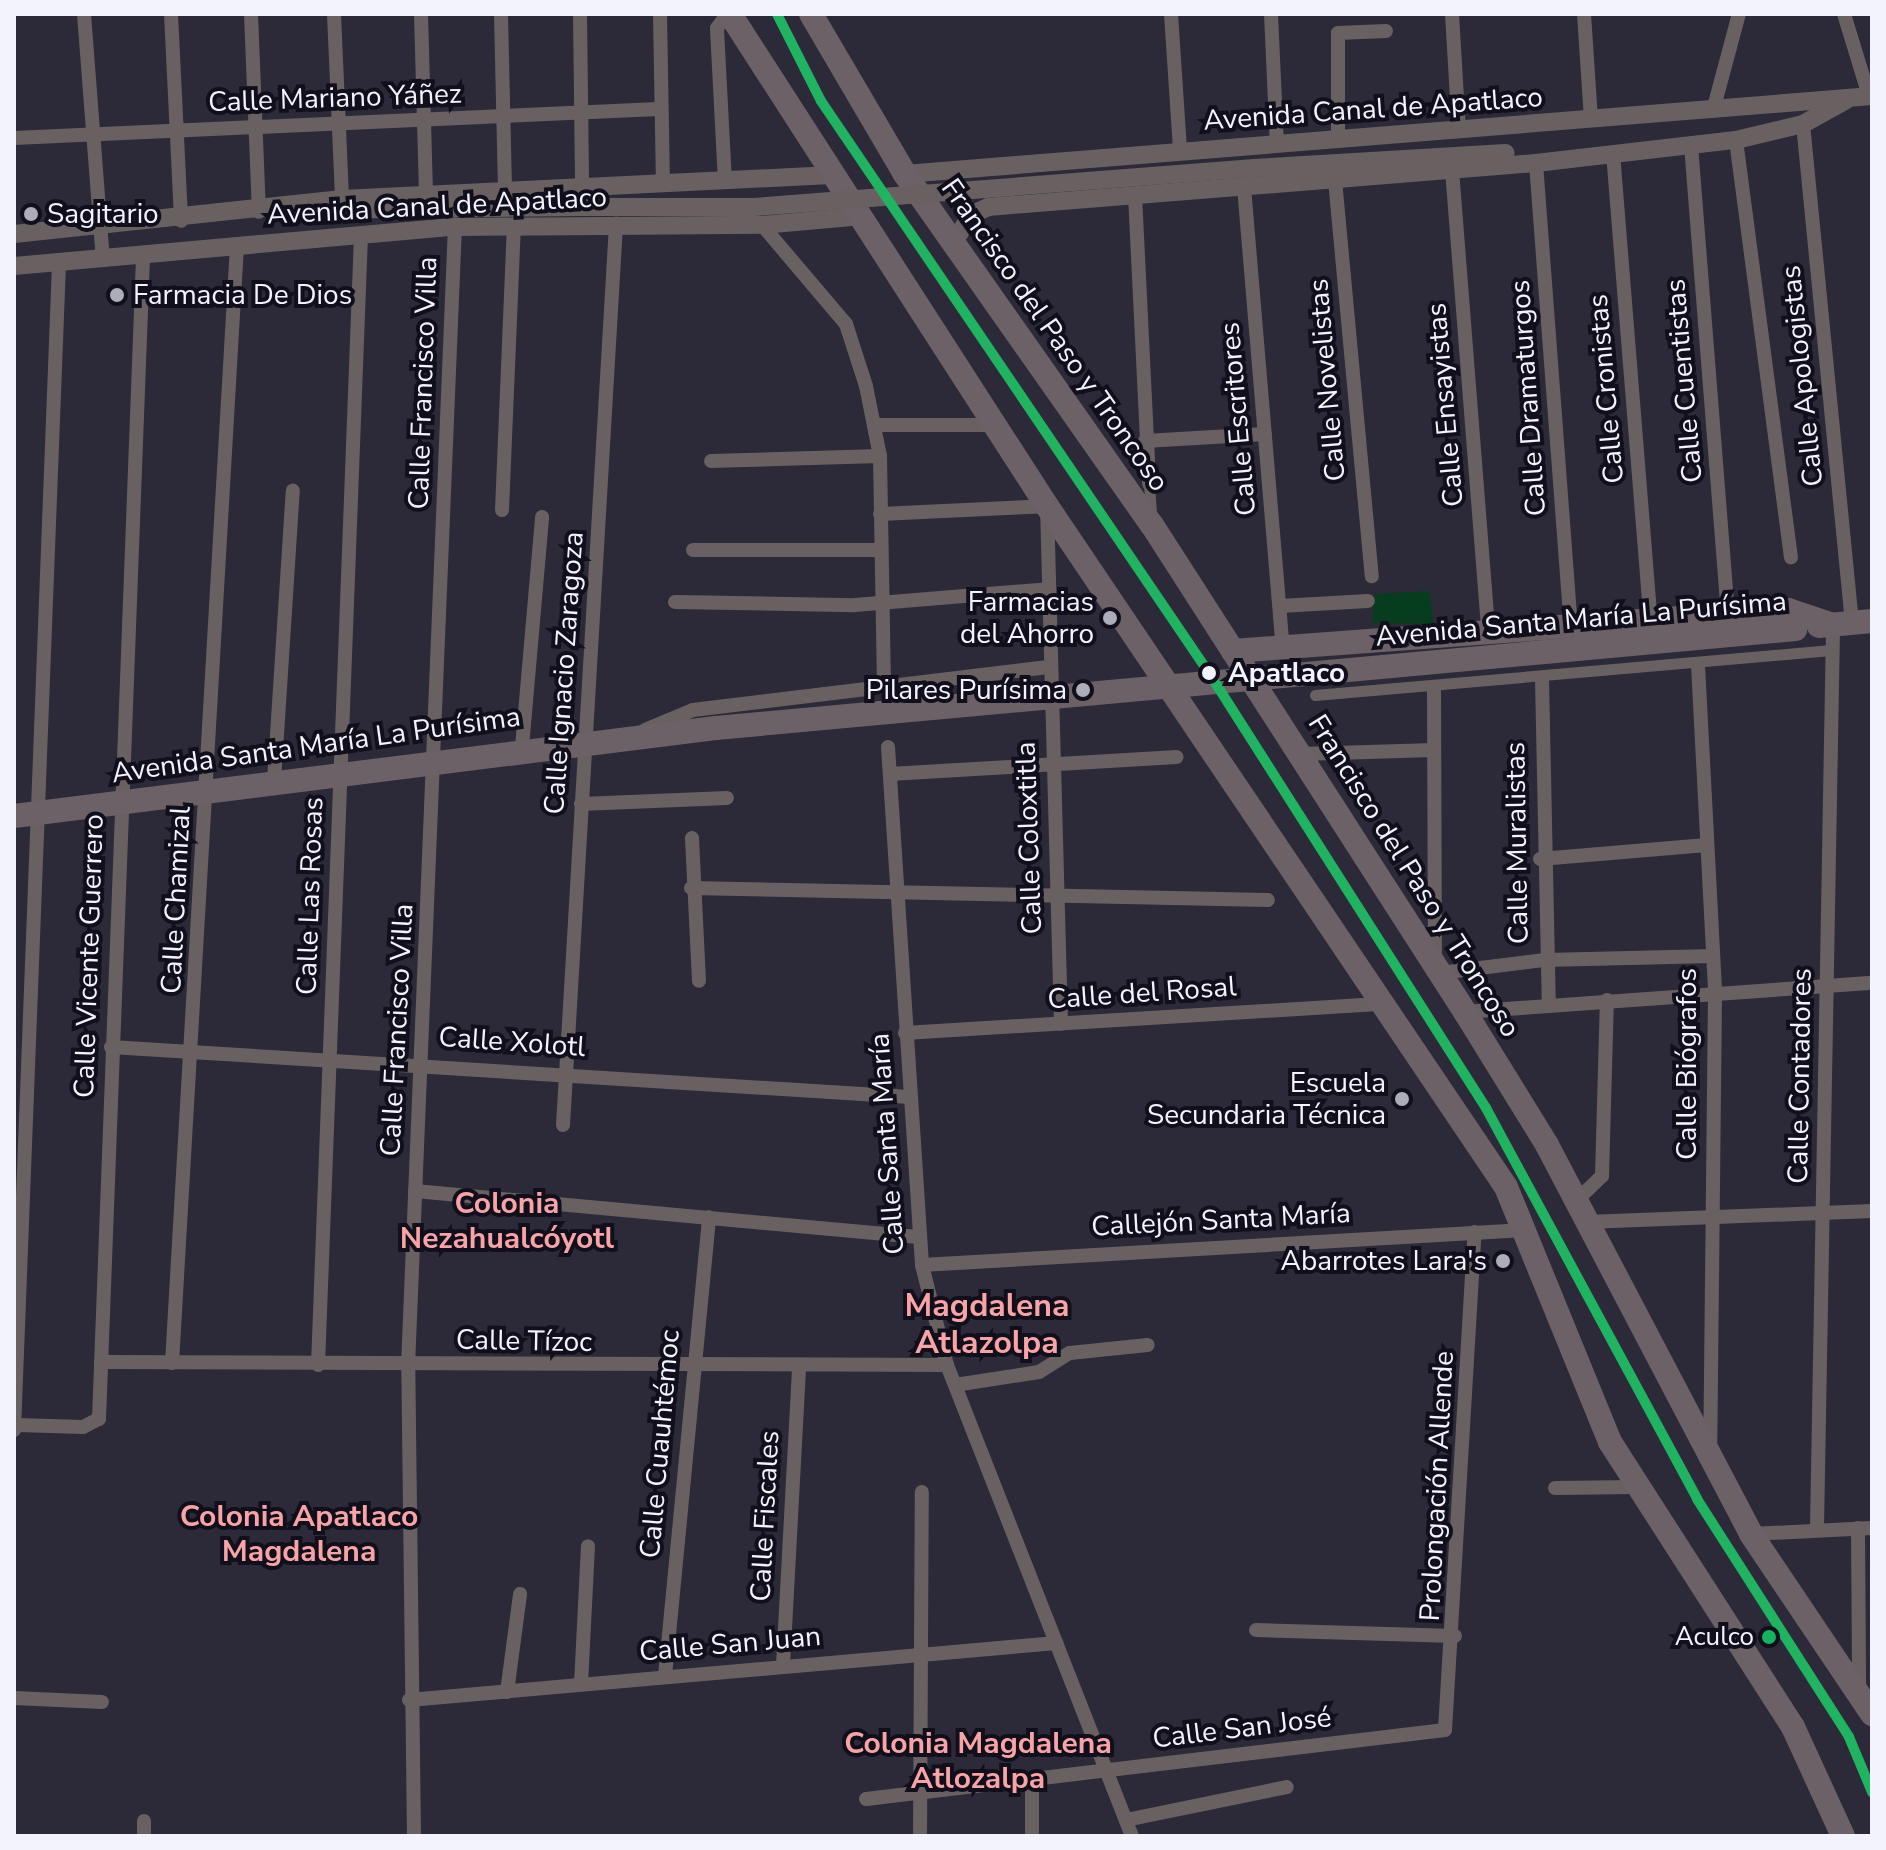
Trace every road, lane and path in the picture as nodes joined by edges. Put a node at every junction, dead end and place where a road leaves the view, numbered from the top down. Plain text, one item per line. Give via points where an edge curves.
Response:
1 (84, 14) edge
2 (171, 14) edge
3 (251, 14) edge
4 (334, 14) edge
5 (421, 14) edge
6 (501, 14) edge
7 (580, 14) edge
8 (660, 14) edge
9 (729, 14) edge
10 (811, 14) edge
11 (1171, 14) edge
12 (1271, 14) edge
13 (1452, 14) edge
14 (1584, 14) edge
15 (1739, 14) edge
16 (1844, 14) edge
17 (1386, 31) dead end
18 (1870, 96) edge
19 (1845, 101) junction
20 (1748, 105) junction
21 (1714, 107) junction
22 (658, 109) junction
23 (581, 114) junction
24 (503, 117) junction
25 (425, 120) junction
26 (1587, 120) junction
27 (338, 122) junction
28 (1803, 124) junction
29 (254, 127) junction
30 (177, 131) junction
31 (1459, 131) junction
32 (93, 135) junction
33 (14, 138) edge
34 (1744, 138) junction
35 (1338, 141) junction
36 (1277, 145) junction
37 (1691, 145) junction
38 (1180, 151) junction
39 (1439, 153) junction
40 (1613, 153) junction
41 (1576, 158) junction
42 (1536, 163) junction
43 (1013, 165) junction
44 (1452, 170) junction
45 (905, 174) junction
46 (831, 175) junction
47 (783, 180) junction
48 (1335, 180) junction
49 (663, 182) junction
50 (725, 182) junction
51 (582, 186) junction
52 (1244, 187) junction
53 (505, 190) junction
54 (426, 194) junction
55 (1135, 195) junction
56 (342, 199) junction
57 (1022, 204) junction
58 (294, 207) junction
59 (259, 212) junction
60 (863, 216) junction
61 (455, 220) junction
62 (181, 221) junction
63 (514, 224) junction
64 (616, 224) junction
65 (769, 224) junction
66 (101, 227) junction
67 (14, 234) edge
68 (361, 237) junction
69 (308, 240) junction
70 (954, 242) junction
71 (237, 246) junction
72 (143, 256) junction
73 (103, 259) junction
74 (59, 262) junction
75 (14, 266) edge
76 (874, 425) junction
77 (984, 425) dead end
78 (1265, 434) junction
79 (1145, 441) junction
80 (880, 456) junction
81 (711, 461) dead end
82 (1149, 484) joint
83 (293, 491) dead end
84 (1047, 506) junction
85 (502, 510) dead end
86 (880, 514) junction
87 (542, 517) dead end
88 (1152, 525) junction
89 (693, 550) dead end
90 (880, 550) junction
91 (1791, 557) dead end
92 (1372, 576) dead end
93 (1048, 589) junction
94 (1368, 601) dead end
95 (675, 602) dead end
96 (881, 604) junction
97 (1280, 606) junction
98 (1728, 614) junction
99 (1651, 621) junction
100 (1852, 623) edge
101 (1571, 629) junction
102 (1489, 635) junction
103 (1283, 647) junction
104 (1831, 650) junction
105 (1233, 651) junction
106 (1698, 665) junction
107 (1050, 667) junction
108 (1542, 679) junction
109 (884, 686) junction
110 (1434, 690) junction
111 (1315, 695) dead end
112 (625, 738) junction
113 (586, 742) junction
114 (888, 742) dead end
115 (522, 747) junction
116 (1434, 750) junction
117 (1301, 754) junction
118 (1176, 757) dead end
119 (434, 759) junction
120 (1054, 767) junction
121 (340, 773) junction
122 (890, 774) junction
123 (274, 781) junction
124 (206, 789) junction
125 (727, 798) dead end
126 (121, 801) junction
127 (581, 804) junction
128 (26, 814) edge
129 (692, 838) dead end
130 (1706, 845) junction
131 (1540, 859) junction
132 (691, 888) junction
133 (896, 889) junction
134 (1058, 892) junction
135 (1268, 900) dead end
136 (1713, 956) junction
137 (1545, 960) junction
138 (1438, 969) junction
139 (699, 981) dead end
140 (1872, 983) edge
141 (1829, 987) junction
142 (1715, 994) junction
143 (1607, 1000) junction
144 (1382, 1004) junction
145 (1549, 1005) junction
146 (1465, 1012) junction
147 (1061, 1024) junction
148 (905, 1033) junction
149 (111, 1047) junction
150 (195, 1051) junction
151 (330, 1057) junction
152 (423, 1061) junction
153 (567, 1071) junction
154 (909, 1097) junction
155 (563, 1125) dead end
156 (415, 1191) junction
157 (1872, 1211) edge
158 (1582, 1212) junction
159 (1824, 1213) junction
160 (709, 1217) junction
161 (1712, 1219) junction
162 (1525, 1230) junction
163 (1475, 1232) junction
164 (918, 1237) junction
165 (922, 1265) junction
166 (1148, 1345) dead end
167 (101, 1362) junction
168 (172, 1363) junction
169 (318, 1365) junction
170 (947, 1365) junction
171 (408, 1366) junction
172 (692, 1369) junction
173 (799, 1369) junction
174 (955, 1385) junction
175 (15, 1428) edge
176 (1710, 1463) junction
177 (1635, 1487) junction
178 (1555, 1488) dead end
179 (922, 1492) dead end
180 (1817, 1528) junction
181 (1865, 1528) edge
182 (1751, 1534) junction
183 (588, 1546) dead end
184 (520, 1594) dead end
185 (1256, 1630) dead end
186 (1455, 1636) junction
187 (1056, 1643) junction
188 (922, 1654) junction
189 (783, 1665) junction
190 (665, 1676) junction
191 (581, 1684) junction
192 (507, 1692) junction
193 (1859, 1693) junction
194 (14, 1698) edge
195 (409, 1700) junction
196 (102, 1702) dead end
197 (1872, 1714) edge
198 (1434, 1734) joint
199 (1108, 1773) junction
200 (1032, 1782) junction
201 (1287, 1787) dead end
202 (920, 1794) junction
203 (866, 1799) dead end
204 (1126, 1820) junction
205 (414, 1836) edge
206 (920, 1836) edge
207 (1032, 1836) edge
208 (1132, 1836) edge
209 (1843, 1836) edge

1 - 32 street
2 - 30 street
3 - 29 street
4 - 27 street
5 - 25 street
6 - 24 street
7 - 23 street
8 - 22 street
9 - 46 main road
9 - 50 street via 717,28
10 - 45 main road, Francisco del Paso y Troncoso
11 - 38 street
12 - 36 street
13 - 31 street
14 - 26 street
15 - 21 street
16 - 18 street
17 - 35 street via 1338,33
18 - 19 street, Avenida Canal de Apatlaco
19 - 20 street, Avenida Canal de Apatlaco
19 - 28 street, Avenida Canal de Apatlaco
20 - 21 street, Avenida Canal de Apatlaco
20 - 34 street
21 - 26 street, Avenida Canal de Apatlaco
22 - 23 street, Calle Mariano Yáñez
22 - 49 street
23 - 24 street, Calle Mariano Yáñez
23 - 51 street
24 - 25 street, Calle Mariano Yáñez
24 - 53 street
25 - 27 street, Calle Mariano Yáñez
25 - 54 street
26 - 31 street, Avenida Canal de Apatlaco
26 - 39 street via 1568,132
27 - 29 street, Calle Mariano Yáñez
27 - 56 street
28 - 34 street, Avenida Canal de Apatlaco
28 - 100 street, Calle Apologistas
29 - 30 street, Calle Mariano Yáñez
29 - 59 street
30 - 32 street, Calle Mariano Yáñez
30 - 62 street
31 - 35 street, Avenida Canal de Apatlaco
32 - 33 street, Calle Mariano Yáñez
32 - 66 street
34 - 37 street, Avenida Canal de Apatlaco
34 - 91 street
35 - 36 street, Avenida Canal de Apatlaco
36 - 38 street, Avenida Canal de Apatlaco
37 - 40 street, Avenida Canal de Apatlaco
37 - 98 street, Calle Cuentistas
38 - 43 street, Avenida Canal de Apatlaco
39 - 41 street via 1550,151
39 - 61 street, bridge via 754,207 582,207
40 - 41 street, Avenida Canal de Apatlaco
40 - 99 street, Calle Cronistas
41 - 42 street, Avenida Canal de Apatlaco
42 - 44 street, Avenida Canal de Apatlaco
42 - 101 street, Calle Dramaturgos
43 - 45 street, Avenida Canal de Apatlaco
43 - 57 street via 1007,184
44 - 48 street, Avenida Canal de Apatlaco
44 - 102 street, Calle Ensayistas
45 - 70 main road, Francisco del Paso y Troncoso
46 - 47 street, Avenida Canal de Apatlaco
46 - 60 main road
47 - 50 street, Avenida Canal de Apatlaco
47 - 65 street via 795,200
48 - 52 street, Avenida Canal de Apatlaco
48 - 92 street, Calle Novelistas
49 - 50 street, Avenida Canal de Apatlaco
49 - 51 street, Avenida Canal de Apatlaco
51 - 53 street, Avenida Canal de Apatlaco
52 - 55 street, Avenida Canal de Apatlaco
52 - 78 street, Calle Escritores
53 - 54 street, Avenida Canal de Apatlaco
54 - 56 street, Avenida Canal de Apatlaco
55 - 57 street, Avenida Canal de Apatlaco
55 - 79 street
56 - 58 street, Avenida Canal de Apatlaco
57 - 70 street, Avenida Canal de Apatlaco via 971,215
58 - 59 street, Avenida Canal de Apatlaco
58 - 61 street via 326,215
59 - 62 street, Avenida Canal de Apatlaco
60 - 65 street, Avenida Canal de Apatlaco
60 - 84 main road
61 - 63 street, Avenida Canal de Apatlaco
61 - 68 street, Avenida Canal de Apatlaco
61 - 69 street
61 - 119 street, Calle Francisco Villa
62 - 66 street, Avenida Canal de Apatlaco
63 - 64 street, Avenida Canal de Apatlaco
63 - 85 street
64 - 65 street, Avenida Canal de Apatlaco
64 - 113 street, Calle Ignacio Zaragoza
65 - 76 street via 846,324
66 - 67 street, Avenida Canal de Apatlaco
66 - 73 street
68 - 69 street, Avenida Canal de Apatlaco
68 - 121 street, Calle Las Rosas
69 - 71 street, Avenida Canal de Apatlaco
70 - 88 main road, Francisco del Paso y Troncoso
71 - 72 street, Avenida Canal de Apatlaco
71 - 124 street, Calle Chamizal
72 - 73 street, Avenida Canal de Apatlaco
72 - 126 street, Calle Vicente Guerrero
73 - 74 street, Avenida Canal de Apatlaco
74 - 75 street, Avenida Canal de Apatlaco
74 - 128 street
76 - 77 street
76 - 80 street
78 - 79 street
78 - 97 street, Calle Escritores
79 - 82 street
80 - 81 street
80 - 86 street
82 - 88 street
83 - 123 street
84 - 86 street
84 - 93 street, Calle Coloxtitla
84 - 144 main road
86 - 90 street
87 - 115 street
88 - 105 main road, Francisco del Paso y Troncoso
89 - 90 street
90 - 96 street
93 - 96 street
93 - 107 street, Calle Coloxtitla
94 - 97 street
95 - 96 street
96 - 109 street
97 - 103 street, Calle Escritores
98 - 99 main road
98 - 100 main road via 1788,610
99 - 101 main road
100 - 104 street, Calle Contadores
100 - 112 main road, Avenida Santa María La Purísima, bridge
101 - 102 main road
102 - 103 main road
103 - 105 main road
104 - 106 street
104 - 141 street, Calle Contadores
105 - 117 main road, Francisco del Paso y Troncoso
106 - 108 street
106 - 130 street, Calle Biógrafos
107 - 109 street, Avenida Santa María La Purísima
107 - 120 street, Calle Coloxtitla
108 - 110 street
108 - 131 street, Calle Muralistas
109 - 112 street, Avenida Santa María La Purísima via 693,710
110 - 111 street
110 - 116 street
112 - 113 main road, Avenida Santa María La Purísima
113 - 115 main road, Avenida Santa María La Purísima
113 - 127 street, Calle Ignacio Zaragoza
114 - 122 street, Calle Santa María
115 - 119 main road, Avenida Santa María La Purísima
116 - 117 street
116 - 138 street
117 - 138 main road, Francisco del Paso y Troncoso
118 - 120 street
119 - 121 main road, Avenida Santa María La Purísima
119 - 152 street, Calle Francisco Villa
120 - 122 street
120 - 134 street, Calle Coloxtitla
121 - 123 main road, Avenida Santa María La Purísima
121 - 151 street, Calle Las Rosas
122 - 133 street, Calle Santa María
123 - 124 main road, Avenida Santa María La Purísima
124 - 126 main road, Avenida Santa María La Purísima
124 - 150 street, Calle Chamizal
125 - 127 street
126 - 128 main road, Avenida Santa María La Purísima
126 - 149 street, Calle Vicente Guerrero
127 - 153 street, Calle Ignacio Zaragoza
128 - 175 street
129 - 132 street
130 - 131 street
130 - 136 street, Calle Biógrafos
131 - 137 street, Calle Muralistas
132 - 133 street
132 - 139 street
133 - 134 street
133 - 148 street, Calle Santa María
134 - 135 street
134 - 147 street, Calle Coloxtitla
136 - 137 street
136 - 142 street, Calle Biógrafos
137 - 138 street
137 - 145 street, Calle Muralistas
138 - 146 main road, Francisco del Paso y Troncoso
140 - 141 street
141 - 142 street
141 - 159 street, Calle Contadores
142 - 143 street
142 - 161 street, Calle Biógrafos
143 - 145 street
143 - 158 street via 1602,1176
144 - 147 street, Calle del Rosal
144 - 162 main road via 1506,1187
145 - 146 street
146 - 158 main road, Francisco del Paso y Troncoso
147 - 148 street, Calle del Rosal
148 - 154 street, Calle Santa María
149 - 150 street, Calle Xolotl
149 - 167 street, Calle Vicente Guerrero
150 - 151 street, Calle Xolotl
150 - 168 street, Calle Chamizal
151 - 152 street, Calle Xolotl
151 - 169 street, Calle Las Rosas
152 - 153 street, Calle Xolotl
152 - 156 street, Calle Francisco Villa
153 - 154 street, Calle Xolotl
153 - 155 street, Calle Ignacio Zaragoza
154 - 164 street, Calle Santa María
156 - 160 street
156 - 171 street, Calle Francisco Villa
157 - 159 street
158 - 161 street
158 - 176 main road, Francisco del Paso y Troncoso
159 - 161 street
159 - 180 street, Calle Contadores
160 - 164 street
160 - 172 street, Calle Cuauhtémoc
161 - 176 street, Calle Biógrafos
162 - 163 street, Callejón Santa María
162 - 177 main road
163 - 165 street, Callejón Santa María
163 - 186 street, Prolongación Allende
164 - 165 street, Calle Santa María
165 - 170 street, Calle Santa María
166 - 174 street via 1070,1353 1039,1372
167 - 168 street, Calle Tízoc
167 - 175 street, Calle Vicente Guerrero via 99,1419 83,1427
168 - 169 street, Calle Tízoc
169 - 171 street, Calle Tízoc
170 - 173 street, Calle Tízoc
170 - 174 street, Calle Santa María
171 - 172 street, Calle Tízoc
171 - 195 street, Calle Francisco Villa
172 - 173 street, Calle Tízoc
172 - 190 street, Calle Cuauhtémoc
173 - 189 street, Calle Fiscales
174 - 187 street, Calle Santa María
176 - 182 main road, Francisco del Paso y Troncoso
177 - 178 street
177 - 209 main road via 1793,1727
179 - 188 street
180 - 181 street
180 - 182 street
181 - 193 street
182 - 193 main road, Francisco del Paso y Troncoso
183 - 191 street
184 - 192 street
185 - 186 street
186 - 198 street, Prolongación Allende via 1449,1718
187 - 188 street, Calle San Juan
187 - 199 street, Calle Santa María
188 - 189 street, Calle San Juan
188 - 202 street
189 - 190 street, Calle San Juan
190 - 191 street, Calle San Juan
191 - 192 street, Calle San Juan
192 - 195 street, Calle San Juan
193 - 197 main road, Francisco del Paso y Troncoso
194 - 196 street
195 - 205 street, Calle Francisco Villa
198 - 199 street, Calle San José via 1283,1746
199 - 200 street, Calle San José
199 - 204 street, Calle Santa María
200 - 202 street, Calle San José
200 - 207 street
201 - 204 street
202 - 203 street, Calle San José
202 - 206 street
204 - 208 street, Calle Santa María

